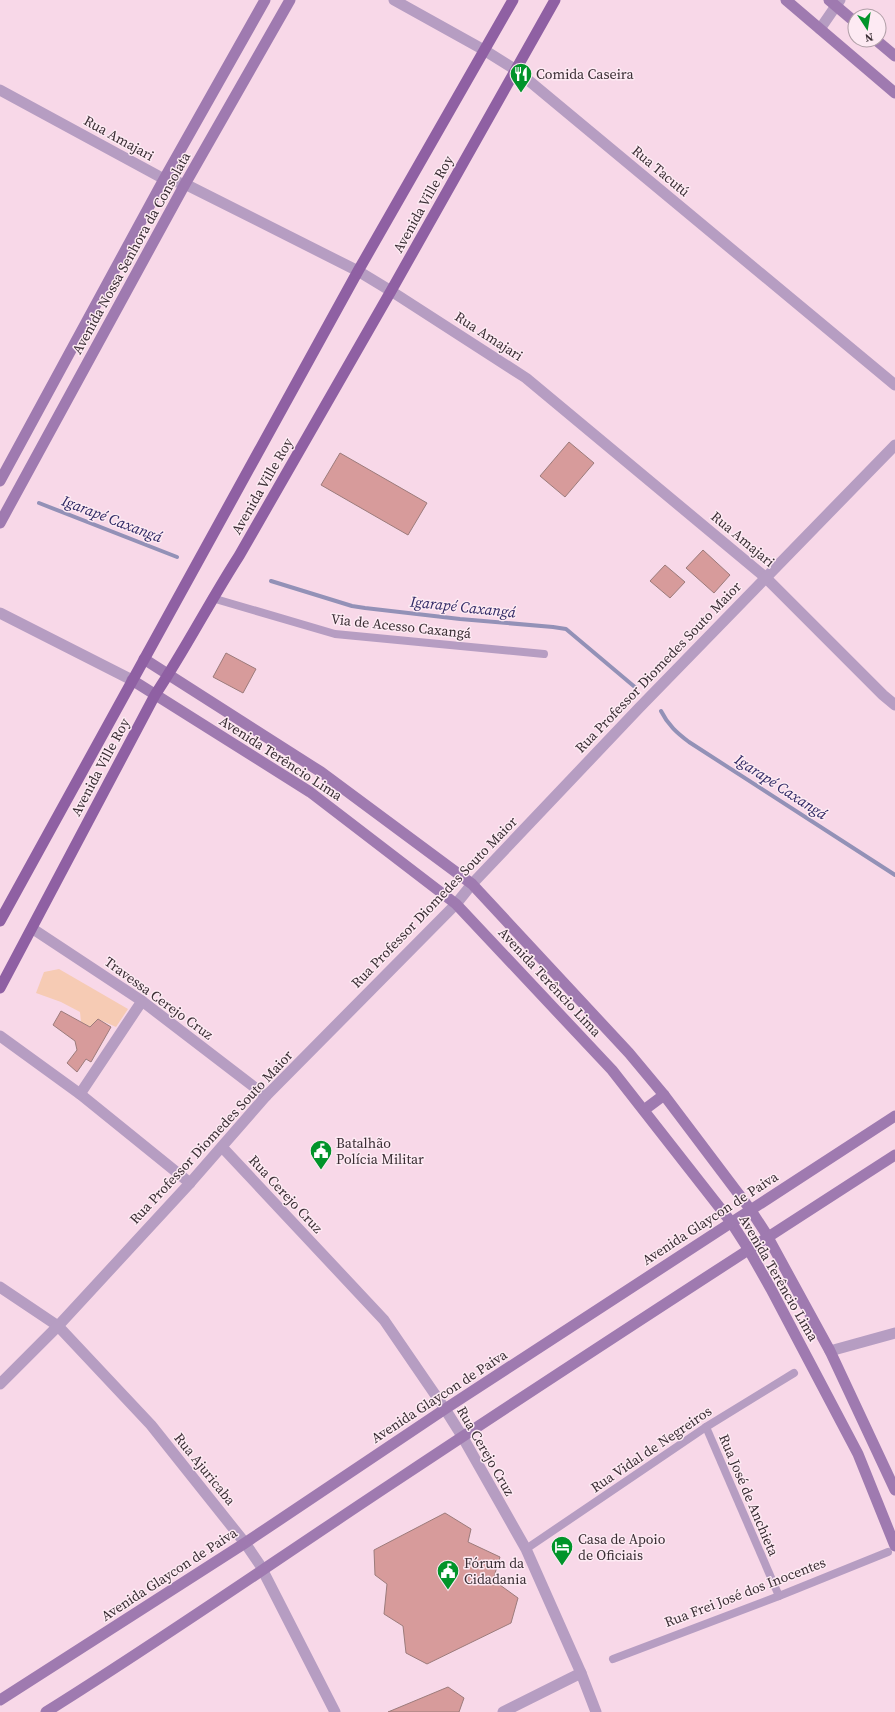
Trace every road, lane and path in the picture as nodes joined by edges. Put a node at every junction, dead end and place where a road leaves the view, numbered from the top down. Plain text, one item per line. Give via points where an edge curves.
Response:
1 (265, 0) edge
2 (290, 0) edge
3 (394, 0) edge
4 (513, 0) edge
5 (555, 0) edge
6 (786, 0) edge
7 (835, 2) edge
8 (847, 14) edge
9 (820, 29) junction
10 (886, 48) edge
11 (484, 50) junction
12 (895, 56) edge
13 (516, 70) junction
14 (0, 90) edge
15 (895, 93) edge
16 (164, 180) junction
17 (185, 184) junction
18 (358, 272) junction
19 (391, 291) junction
20 (895, 386) edge
21 (895, 445) edge
22 (0, 481) edge
23 (3, 519) edge
24 (765, 577) junction
25 (214, 595) junction
26 (0, 613) edge
27 (544, 654) dead end
28 (144, 659) junction
29 (169, 674) junction
30 (132, 680) junction
31 (155, 695) junction
32 (895, 705) edge
33 (472, 884) junction
34 (456, 904) junction
35 (0, 921) edge
36 (33, 929) junction
37 (0, 988) edge
38 (142, 1001) junction
39 (0, 1036) edge
40 (80, 1094) junction
41 (664, 1095) junction
42 (266, 1096) junction
43 (644, 1110) junction
44 (895, 1116) edge
45 (222, 1147) junction
46 (895, 1155) edge
47 (190, 1183) junction
48 (750, 1209) junction
49 (731, 1222) junction
50 (768, 1237) junction
51 (749, 1250) junction
52 (0, 1286) edge
53 (58, 1326) junction
54 (895, 1333) edge
55 (830, 1351) junction
56 (794, 1373) dead end
57 (0, 1384) edge
58 (445, 1409) junction
59 (706, 1427) junction
60 (462, 1436) junction
61 (875, 1446) junction
62 (858, 1454) junction
63 (895, 1490) edge
64 (245, 1543) junction
65 (526, 1549) junction
66 (892, 1549) edge
67 (262, 1570) junction
68 (779, 1596) junction
69 (613, 1659) dead end
70 (581, 1673) junction
71 (1, 1696) edge
72 (506, 1711) edge
73 (46, 1712) edge
74 (335, 1712) edge
75 (596, 1712) edge

1 - 16 main road, Avenida Nossa Senhora da Consolata
2 - 17 main road, Avenida Nossa Senhora da Consolata
3 - 11 street, Rua Tacutú
4 - 11 main road, Avenida Ville Roy
5 - 13 main road, Avenida Ville Roy
6 - 9 main road
7 - 8 main road
7 - 9 street
9 - 15 main road
10 - 12 main road
11 - 13 street, Rua Tacutú
11 - 18 main road, Avenida Ville Roy
13 - 19 main road, Avenida Ville Roy
13 - 20 street, Rua Tacutú
14 - 16 street, Rua Amajari
16 - 17 street, Rua Amajari
16 - 22 main road, Avenida Nossa Senhora da Consolata
17 - 18 street, Rua Amajari
17 - 23 main road, Avenida Nossa Senhora da Consolata
18 - 19 street, Rua Amajari
18 - 28 main road, Avenida Ville Roy
19 - 24 street, Rua Amajari via 526,378
19 - 25 main road, Avenida Ville Roy
21 - 24 street, Rua Professor Diomedes Souto Maior
24 - 32 street, Rua Amajari
24 - 33 street, Rua Professor Diomedes Souto Maior
25 - 27 lane, Via de Acesso Caxangá via 335,634
25 - 29 main road, Avenida Ville Roy
26 - 30 street, Avenida Terêncio Lima
28 - 29 main road, Avenida Terêncio Lima
28 - 30 main road, Avenida Ville Roy
29 - 31 main road, Avenida Ville Roy
29 - 33 main road, Avenida Terêncio Lima via 321,772
30 - 31 main road, Avenida Terêncio Lima
30 - 35 main road, Avenida Ville Roy
31 - 34 main road, Avenida Terêncio Lima via 310,792
31 - 36 main road, Avenida Ville Roy
33 - 34 street, Rua Professor Diomedes Souto Maior
33 - 41 main road, Avenida Terêncio Lima via 629,1053
34 - 42 street, Rua Professor Diomedes Souto Maior
34 - 43 main road, Avenida Terêncio Lima via 612,1070
36 - 37 main road, Avenida Ville Roy
36 - 38 street, Travessa Cerejo Cruz
38 - 40 street
38 - 42 street, Travessa Cerejo Cruz
39 - 40 street
40 - 47 street
41 - 43 main road
41 - 48 main road, Avenida Terêncio Lima
42 - 45 street, Rua Professor Diomedes Souto Maior
43 - 49 main road, Avenida Terêncio Lima
44 - 48 main road, Avenida Glaycon de Paiva
45 - 47 street, Rua Professor Diomedes Souto Maior
45 - 58 street, Rua Cerejo Cruz via 384,1320
46 - 50 main road
47 - 53 street, Rua Professor Diomedes Souto Maior
48 - 49 main road, Avenida Glaycon de Paiva
48 - 50 main road, Avenida Terêncio Lima
49 - 51 main road, Avenida Terêncio Lima
49 - 58 main road, Avenida Glaycon de Paiva
50 - 51 main road
50 - 55 main road, Avenida Terêncio Lima
51 - 60 main road
51 - 62 main road, Avenida Terêncio Lima
52 - 53 street, Rua Ajuricaba
53 - 57 street, Rua Professor Diomedes Souto Maior
53 - 64 street, Rua Ajuricaba via 151,1425
54 - 55 street
55 - 61 main road, Avenida Terêncio Lima
56 - 59 lane, Rua Vidal de Negreiros
58 - 60 street, Rua Cerejo Cruz
58 - 64 main road, Avenida Glaycon de Paiva
59 - 65 lane, Rua Vidal de Negreiros
59 - 68 lane, Rua José de Anchieta
60 - 65 street, Rua Cerejo Cruz
60 - 67 main road
61 - 62 main road
61 - 63 main road, Avenida Terêncio Lima
62 - 66 main road, Avenida Terêncio Lima
64 - 67 street, Rua Ajuricaba
64 - 71 main road, Avenida Glaycon de Paiva
65 - 70 street, Rua Cerejo Cruz
66 - 68 lane, Rua Frei José dos Inocentes
67 - 73 main road
67 - 74 street, Rua Ajuricaba
68 - 69 lane, Rua Frei José dos Inocentes
70 - 72 street
70 - 75 street, Rua Cerejo Cruz

